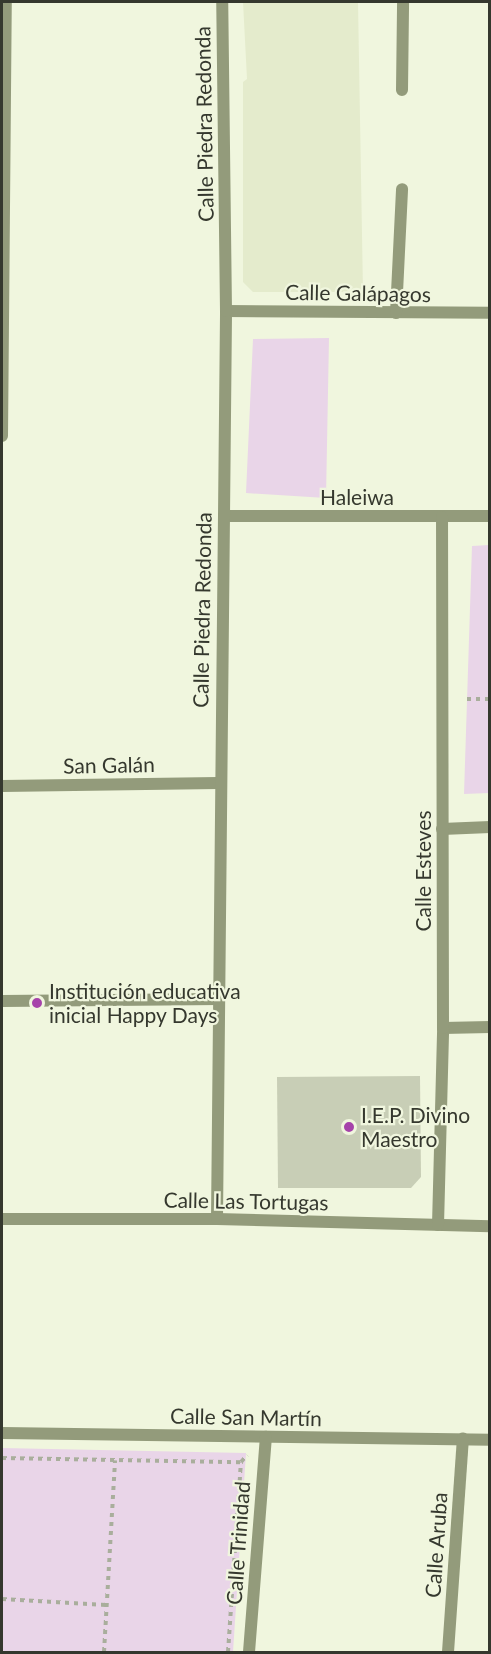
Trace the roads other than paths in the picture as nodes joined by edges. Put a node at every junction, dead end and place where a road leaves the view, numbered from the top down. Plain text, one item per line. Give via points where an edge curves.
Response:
1 (6, 2) edge
2 (222, 2) edge
3 (403, 2) edge
4 (402, 90) dead end
5 (4, 181) edge
6 (402, 189) dead end
7 (226, 311) junction
8 (396, 313) junction
9 (489, 314) edge
10 (2, 394) edge
11 (2, 436) edge
12 (224, 516) junction
13 (489, 516) edge
14 (442, 517) junction
15 (218, 783) junction
16 (2, 786) edge
17 (489, 827) edge
18 (442, 829) junction
19 (219, 999) junction
20 (2, 1001) edge
21 (489, 1027) edge
22 (443, 1028) junction
23 (217, 1219) junction
24 (2, 1220) edge
25 (438, 1225) junction
26 (489, 1226) edge
27 (2, 1433) edge
28 (266, 1437) junction
29 (463, 1439) junction
30 (489, 1440) edge
31 (249, 1653) edge
32 (448, 1653) edge

1 - 5 street
2 - 7 street, Calle Piedra Redonda
3 - 4 street
5 - 10 street
6 - 8 street
7 - 8 street, Calle Galápagos
7 - 12 street, Calle Piedra Redonda
8 - 9 street, Calle Galápagos
10 - 11 street
12 - 14 street, Haleiwa
12 - 15 street, Calle Piedra Redonda
13 - 14 street, Haleiwa
14 - 18 street, Calle Esteves
15 - 16 street, San Galán
15 - 19 street, Calle Piedra Redonda
17 - 18 street
18 - 22 street, Calle Esteves
19 - 20 street
19 - 23 street, Calle Piedra Redonda
21 - 22 street
22 - 25 street, Calle Esteves
23 - 24 street, Calle Las Tortugas
23 - 25 street, Calle Las Tortugas
25 - 26 street, Calle Las Tortugas
27 - 28 street, Calle San Martín
28 - 29 street, Calle San Martín
28 - 31 street, Calle Trinidad
29 - 30 street, Calle San Martín
29 - 32 street, Calle Aruba

